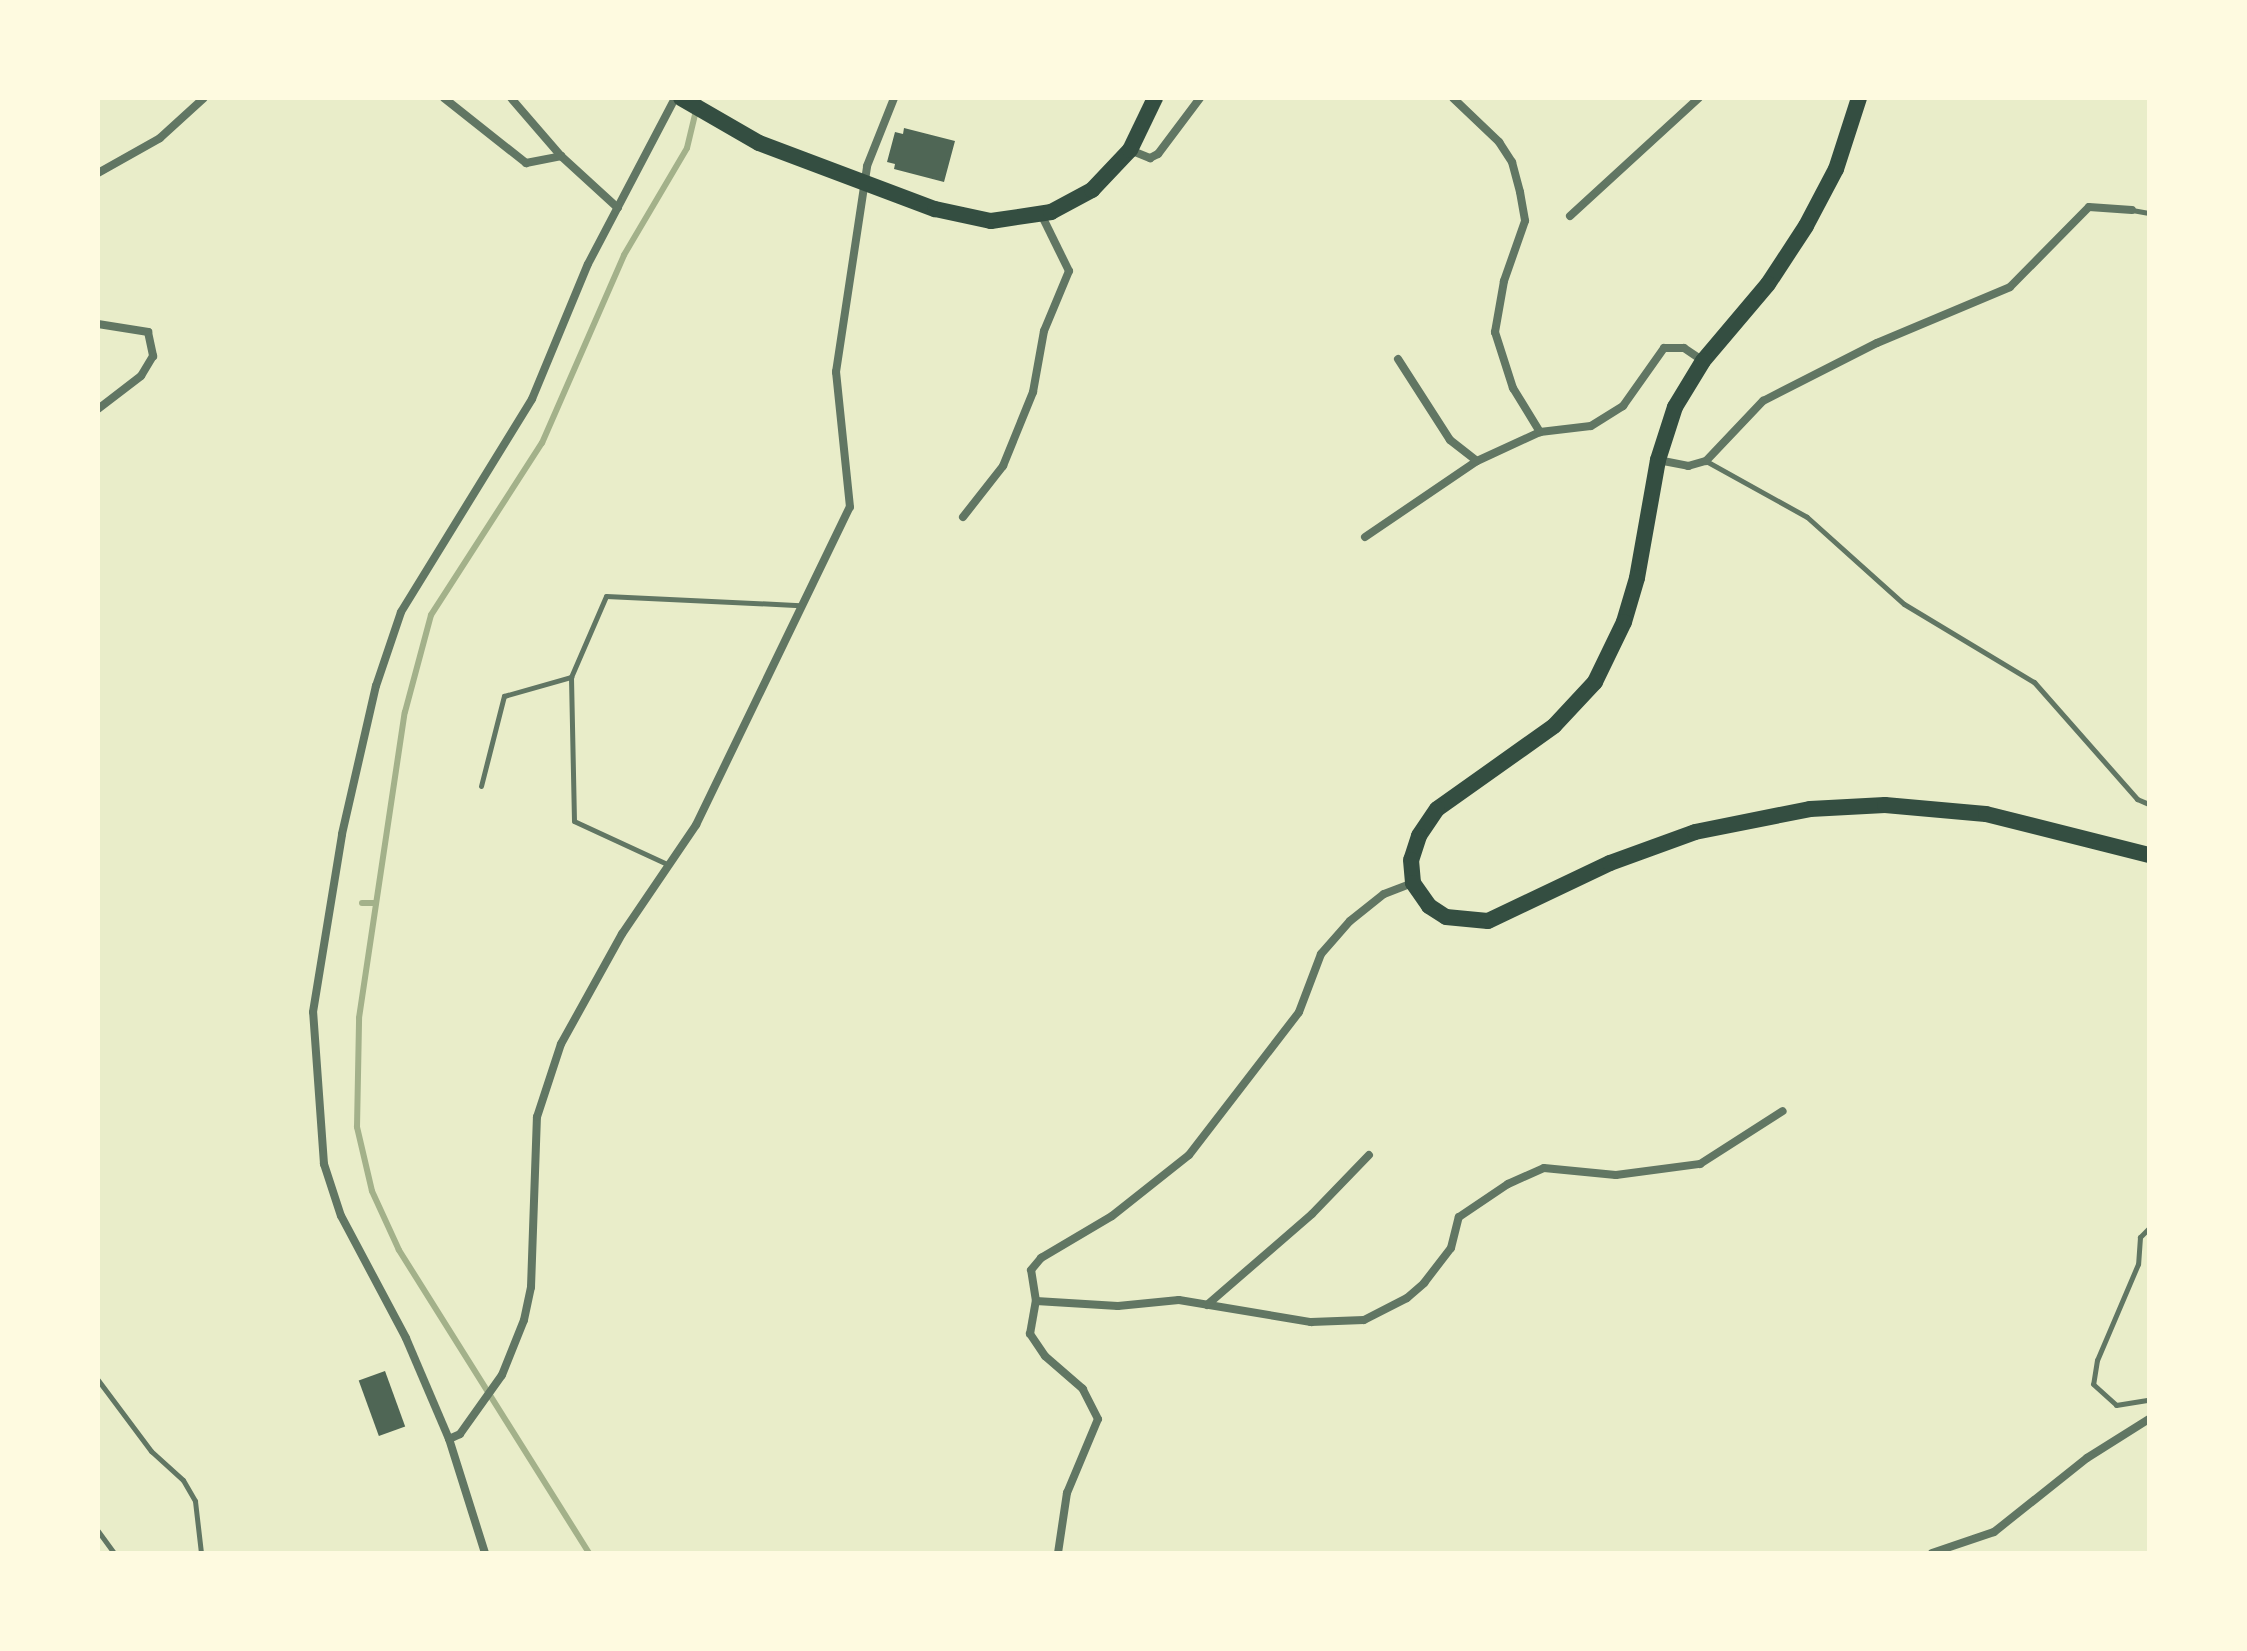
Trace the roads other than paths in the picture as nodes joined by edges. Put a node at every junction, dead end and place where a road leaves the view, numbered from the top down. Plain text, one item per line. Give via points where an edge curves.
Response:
1 (204, 98) edge
2 (444, 98) edge
3 (511, 98) edge
4 (894, 98) edge
5 (1155, 98) edge
6 (1200, 98) edge
7 (1453, 98) edge
8 (1699, 98) edge
9 (1859, 98) edge
10 (681, 99) edge
11 (1130, 150) junction
12 (561, 156) junction
13 (98, 173) edge
14 (866, 185) junction
15 (618, 208) junction
16 (2132, 210) joint
17 (2149, 213) edge
18 (1041, 214) junction
19 (1570, 216) dead end
20 (98, 324) edge
21 (1398, 359) dead end
22 (1703, 361) junction
23 (98, 409) edge
24 (1540, 432) junction
25 (1658, 460) junction
26 (1477, 461) junction
27 (1706, 461) junction
28 (963, 517) dead end
29 (1365, 537) dead end
30 (800, 605) junction
31 (571, 677) junction
32 (481, 786) dead end
33 (2149, 804) edge
34 (2149, 855) edge
35 (667, 864) junction
36 (1413, 883) junction
37 (1783, 1111) dead end
38 (1369, 1155) dead end
39 (2149, 1228) edge
40 (1036, 1301) junction
41 (1207, 1305) junction
42 (98, 1380) edge
43 (2149, 1400) edge
44 (2149, 1419) edge
45 (449, 1439) junction
46 (98, 1531) edge
47 (114, 1553) edge
48 (201, 1553) edge
49 (485, 1553) edge
50 (1058, 1553) edge
51 (1932, 1553) edge

1 - 13 street via 160,138
2 - 12 street via 526,163
3 - 12 street
4 - 14 street via 871,150
5 - 11 main road
6 - 11 street via 1158,154 1150,158
7 - 24 street via 1499,142 1512,162 1520,192 1525,221 1504,281 1495,332 1513,388
8 - 19 street
9 - 22 main road via 1836,169 1806,226 1768,284
10 - 14 main road via 710,118
10 - 15 street
11 - 18 main road via 1092,190
12 - 15 street
14 - 18 main road via 977,219
14 - 30 street via 836,372 850,507
15 - 45 street via 588,264 532,399 401,612 376,686 342,834 313,1012 316,1111 328,1177 341,1216 406,1338
16 - 17 lane
16 - 27 street via 2089,207 2010,287 1877,343 1763,401
18 - 28 street via 1069,271 1044,331 1033,392 1003,466
20 - 23 street via 148,332 153,356 141,376
21 - 26 street via 1450,440
22 - 24 street via 1684,348 1664,348 1623,406 1591,426
22 - 25 main road via 1675,407
24 - 26 street
25 - 27 street via 1688,466
25 - 36 main road via 1637,578 1624,622 1595,682 1554,726 1437,809 1411,860
26 - 29 street
27 - 33 lane via 1807,517 1904,604 2034,682 2137,799
30 - 31 lane via 606,596
30 - 35 street via 696,825
31 - 32 lane via 504,696
31 - 35 lane via 574,821
34 - 36 main road via 1986,814 1885,805 1810,809 1695,832 1610,863 1488,921 1446,917 1429,906
35 - 45 street via 582,1003 543,1088 537,1117 531,1287 511,1358 460,1434
36 - 40 street via 1384,894 1321,954 1299,1012 1189,1155 1112,1216 1041,1258 1031,1270
37 - 41 street via 1700,1164 1616,1175 1544,1168 1508,1184 1459,1217 1451,1248 1424,1283 1364,1320 1311,1322
38 - 41 street via 1312,1214
39 - 43 lane via 2140,1237 2138,1264 2097,1360 2093,1384 2116,1405
40 - 41 street via 1118,1306 1179,1300
40 - 50 street via 1030,1334 1045,1356 1083,1389 1098,1419 1067,1493
42 - 48 lane via 151,1451 183,1480 195,1501
44 - 51 street via 2087,1458 1994,1532
45 - 49 street
46 - 47 lane

